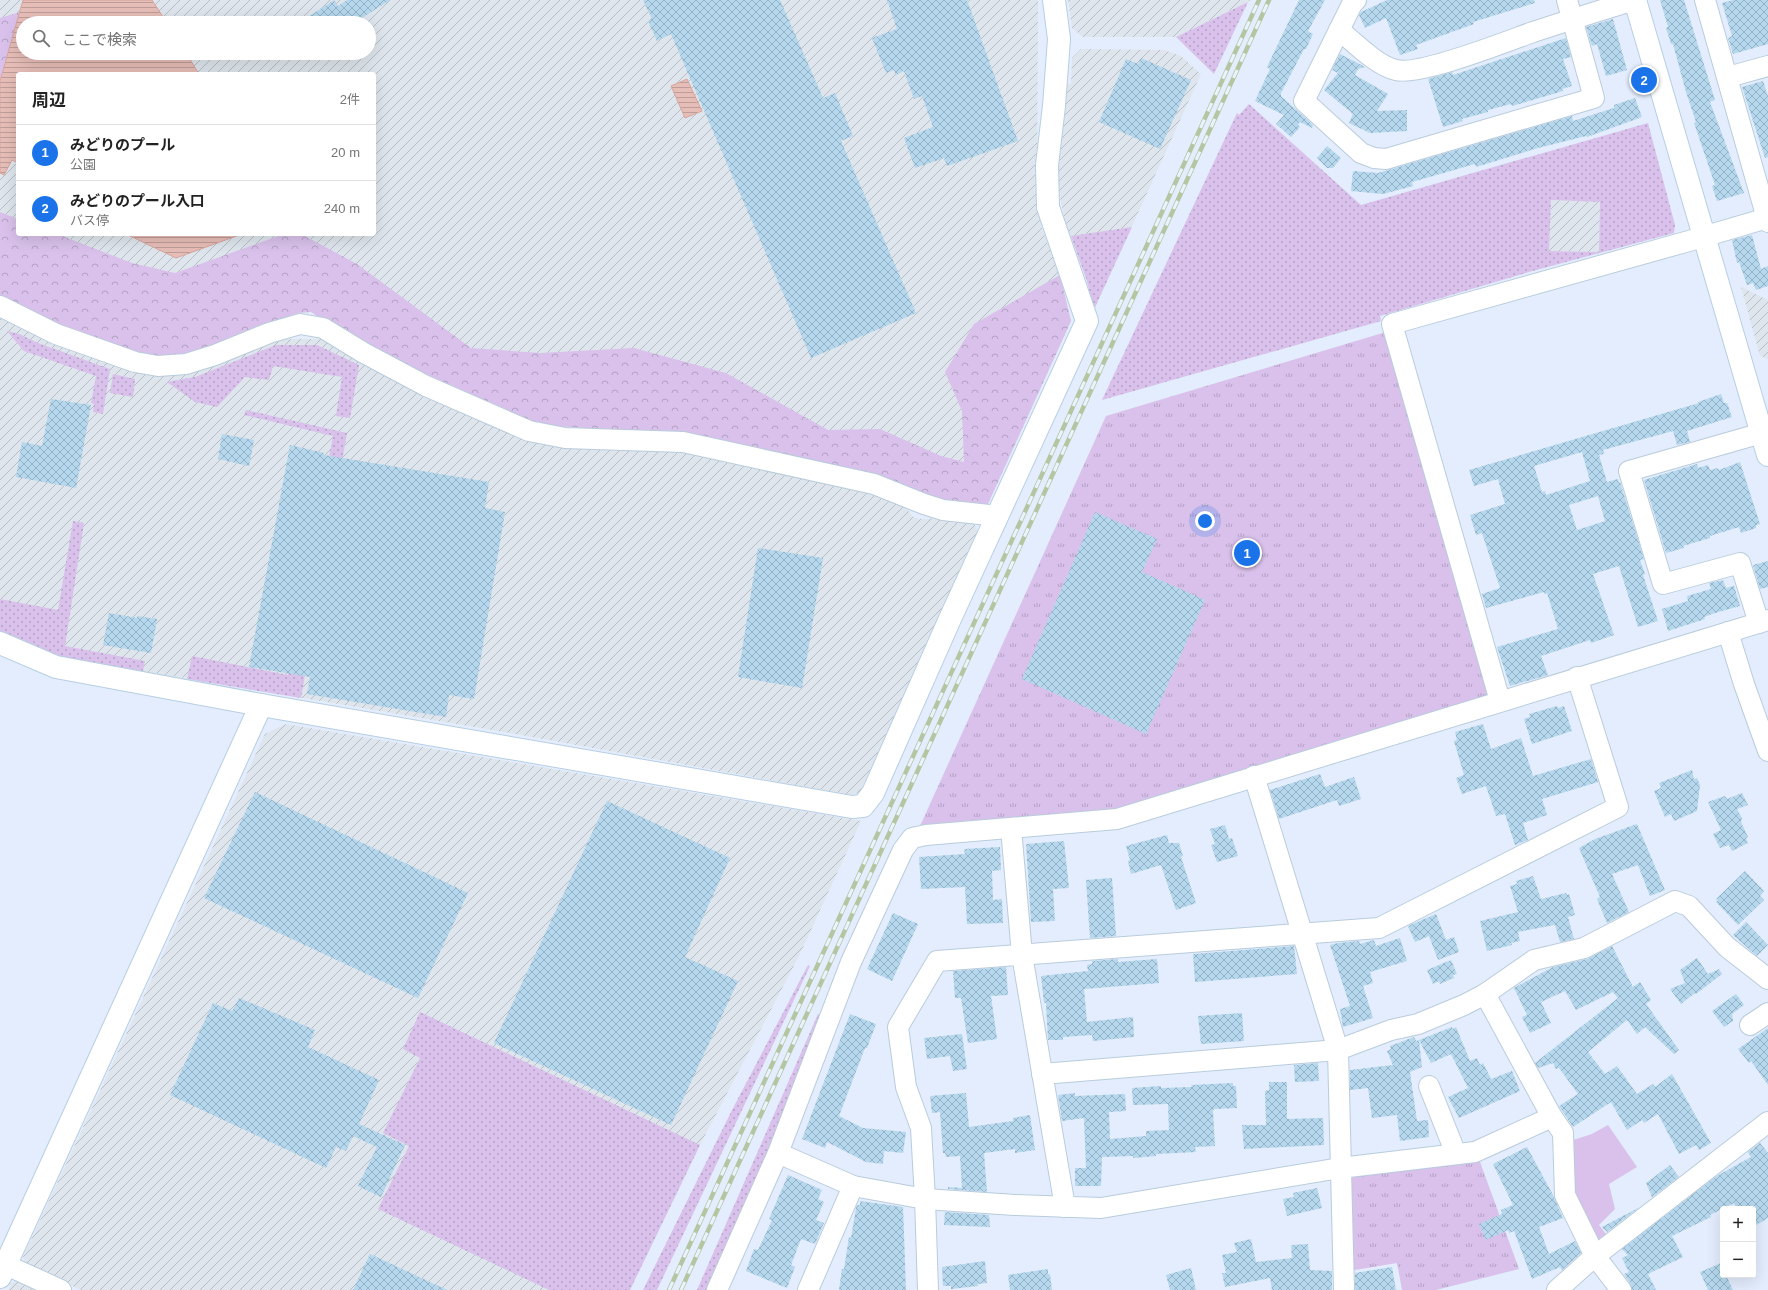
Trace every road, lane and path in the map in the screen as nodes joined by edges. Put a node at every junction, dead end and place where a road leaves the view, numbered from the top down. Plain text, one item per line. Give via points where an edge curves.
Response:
1 (1054, 0) edge
2 (1356, 0) edge
3 (1567, 0) edge
4 (1635, 0) edge
5 (1705, 0) edge
6 (1572, 19) junction
7 (1339, 30) junction
8 (1768, 66) edge
9 (1728, 78) junction
10 (1759, 159) edge
11 (1767, 214) edge
12 (1704, 237) junction
13 (0, 306) edge
14 (1762, 433) junction
15 (1768, 455) edge
16 (998, 516) junction
17 (1763, 621) edge
18 (1728, 632) junction
19 (0, 643) edge
20 (1577, 677) junction
21 (1500, 701) junction
22 (261, 704) junction
23 (1768, 751) edge
24 (1254, 776) junction
25 (1011, 828) junction
26 (1302, 933) junction
27 (1022, 955) junction
28 (1768, 979) edge
29 (1485, 994) junction
30 (1768, 1013) edge
31 (1750, 1025) dead end
32 (1338, 1050) junction
33 (1042, 1074) junction
34 (1430, 1086) dead end
35 (1552, 1117) junction
36 (1768, 1122) edge
37 (778, 1153) junction
38 (1456, 1154) junction
39 (1340, 1168) junction
40 (853, 1186) junction
41 (926, 1199) junction
42 (1065, 1207) junction
43 (1595, 1256) junction
44 (3, 1271) edge
45 (61, 1290) edge
46 (717, 1290) edge
47 (808, 1290) edge
48 (928, 1290) edge
49 (1344, 1290) edge
50 (1557, 1290) edge
51 (1621, 1290) edge

1 - 16 street via 1059,39 1047,165 1048,207 1088,321
2 - 7 street
3 - 6 street
4 - 6 street
4 - 12 street
5 - 9 street
6 - 7 street via 1409,72 1383,65
6 - 7 street via 1594,98 1386,159 1361,153 1304,101
8 - 9 street
9 - 10 street
10 - 11 street
11 - 12 street
12 - 14 street
12 - 21 street via 1392,324
13 - 16 street via 56,334 135,362 158,366 186,364 300,324 323,328 426,386 529,431 565,438 684,442 874,484 943,510
14 - 15 street
14 - 17 street via 1630,471 1663,584 1740,563
16 - 22 street via 873,793 863,806
17 - 18 street
18 - 20 street
18 - 23 street
19 - 22 street via 56,667
20 - 21 street
20 - 26 street via 1618,806 1378,928
21 - 24 street
22 - 44 street
24 - 25 street via 1117,819
24 - 26 street
25 - 27 street
25 - 37 street via 912,838 903,850 851,962
26 - 27 street
26 - 32 street
27 - 33 street
27 - 41 street via 937,961 898,1027 906,1087 921,1128
28 - 29 street via 1727,947 1689,906 1676,901 1584,948 1534,960
29 - 32 street via 1418,1024 1391,1030
29 - 35 street
30 - 31 street
32 - 33 street
32 - 39 street
33 - 42 street
34 - 38 street
35 - 38 street via 1474,1152
35 - 43 street via 1563,1133 1565,1195
36 - 43 street
37 - 40 street
37 - 46 street
38 - 39 street
39 - 42 street via 1101,1208
39 - 49 street
40 - 41 street
40 - 47 street
41 - 42 street
41 - 48 street
43 - 50 street
43 - 51 street
44 - 45 street

